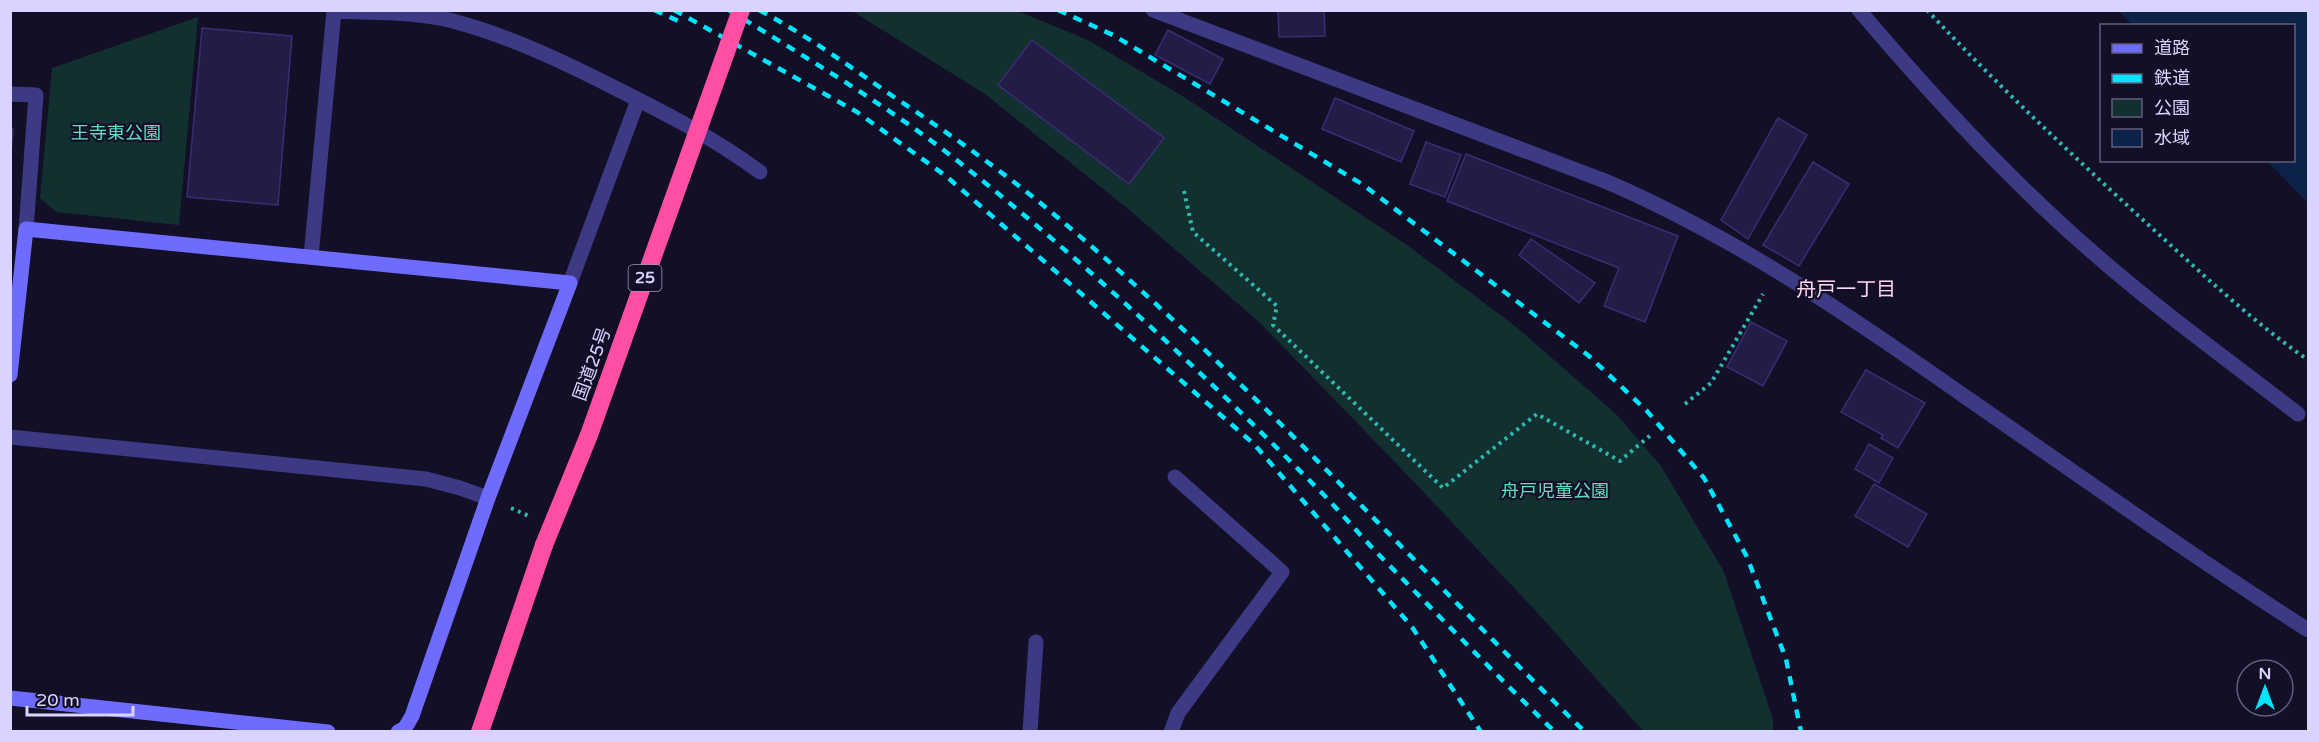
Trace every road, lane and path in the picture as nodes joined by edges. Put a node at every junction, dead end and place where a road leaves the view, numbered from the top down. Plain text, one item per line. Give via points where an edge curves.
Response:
1 (741, 10) edge
2 (1153, 10) edge
3 (1859, 10) edge
4 (1926, 10) edge
5 (334, 11) edge
6 (10, 94) edge
7 (638, 100) junction
8 (760, 172) dead end
9 (1184, 191) dead end
10 (26, 229) junction
11 (311, 257) junction
12 (1776, 272) junction
13 (570, 283) junction
14 (2308, 360) edge
15 (10, 375) edge
16 (1685, 404) dead end
17 (2298, 414) dead end
18 (1653, 433) dead end
19 (10, 437) edge
20 (1175, 477) dead end
21 (488, 498) junction
22 (2308, 630) edge
23 (1036, 642) dead end
24 (10, 698) edge
25 (328, 732) edge
26 (398, 732) edge
27 (480, 732) edge
28 (1030, 732) edge
29 (1171, 732) edge

1 - 27 highway, 国道25号 / 25, bridge via 589,435 544,545
2 - 12 street via 1614,185 1679,216
3 - 17 street via 1963,128 2089,249 2151,302
4 - 14 path via 1986,74 2180,254
5 - 7 street via 452,21 531,48
5 - 11 street
6 - 10 street via 36,95
7 - 8 street via 718,142
7 - 13 street
9 - 18 path via 1193,232 1277,306 1273,325 1443,488 1536,414 1620,461
10 - 11 street
10 - 15 street
11 - 13 street
12 - 16 path via 1711,383
12 - 22 street via 1851,317 2174,542
13 - 21 street
19 - 21 street via 426,480
20 - 29 street via 1282,572 1178,713
21 - 26 street via 412,716
23 - 28 street
24 - 25 street

